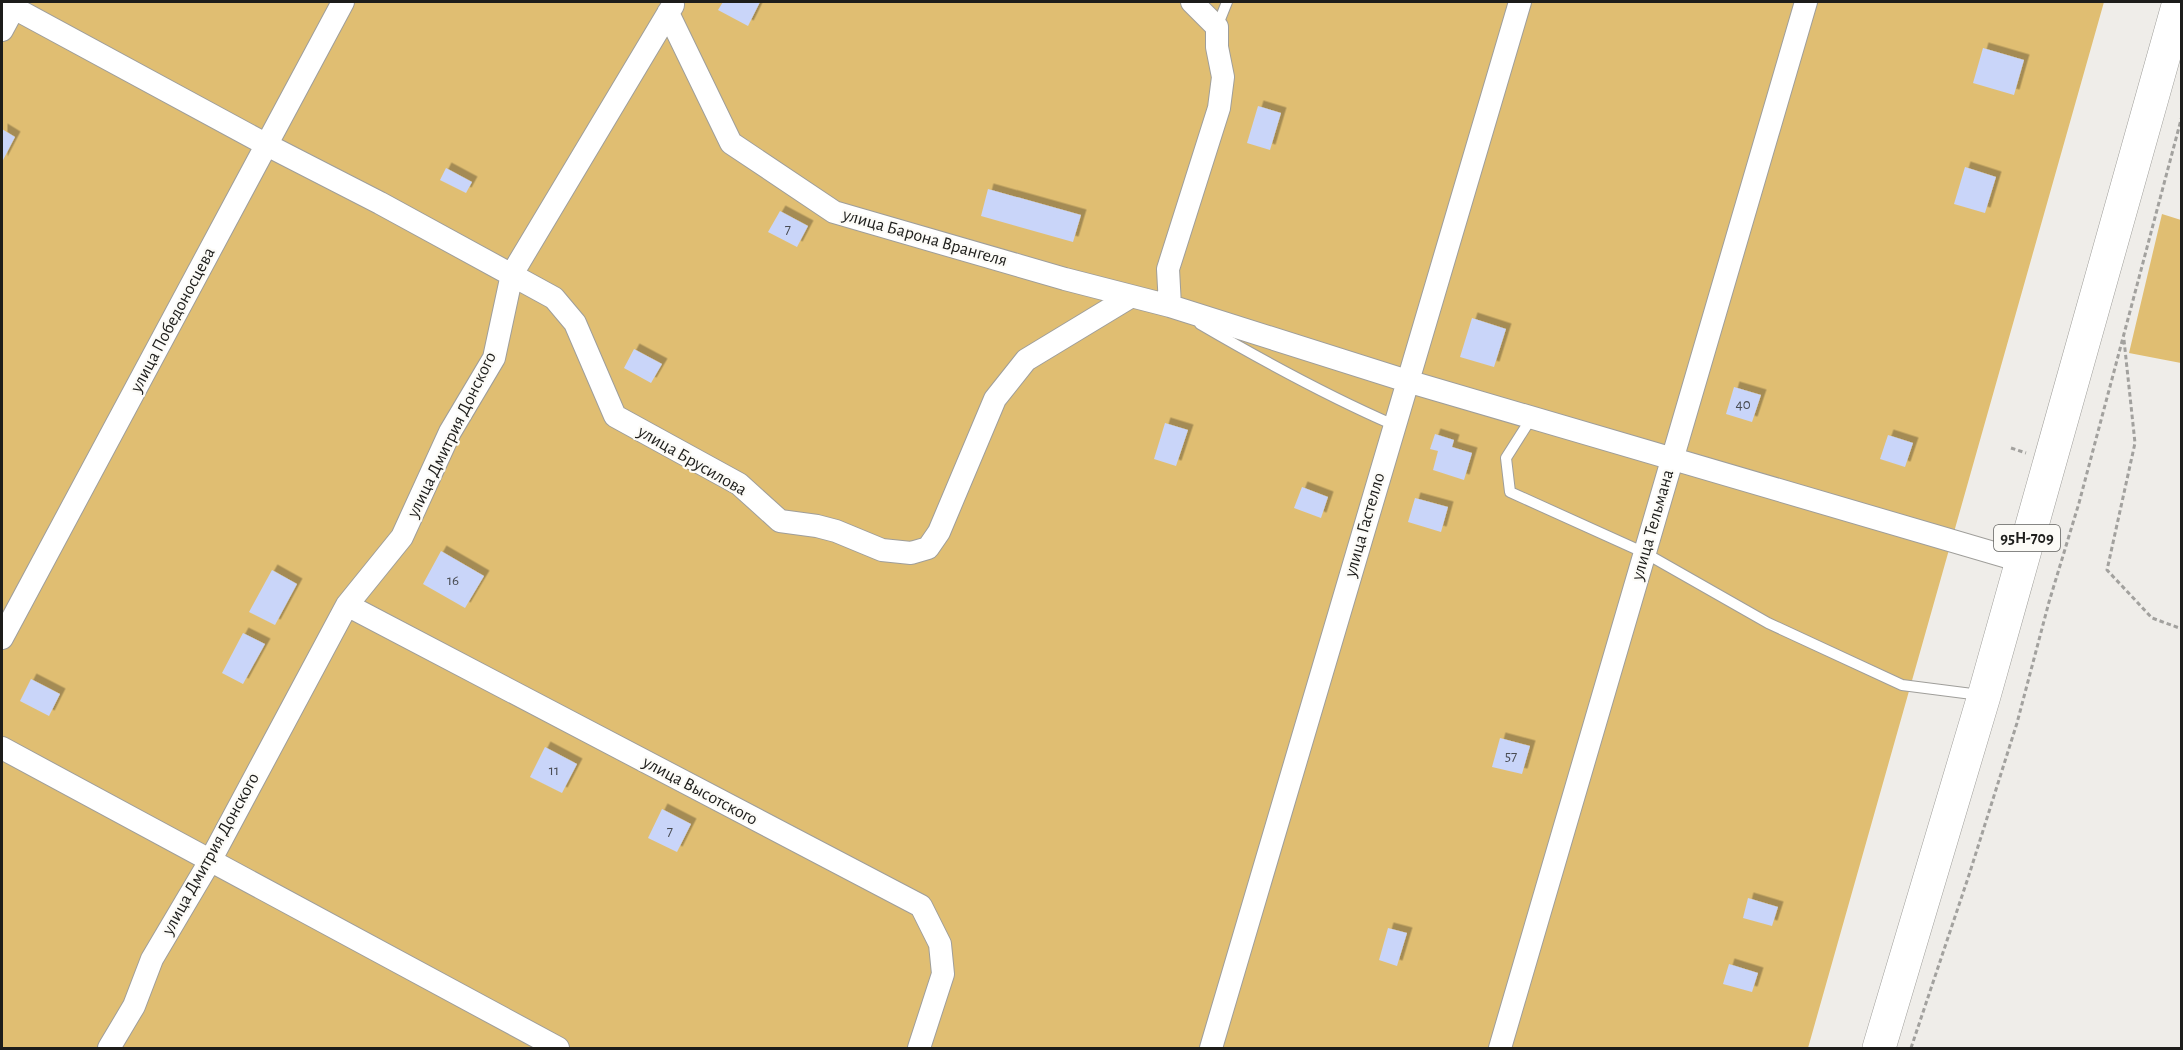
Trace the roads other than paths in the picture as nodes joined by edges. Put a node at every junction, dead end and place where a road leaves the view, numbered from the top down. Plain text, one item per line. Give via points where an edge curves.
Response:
1 (343, 2) edge
2 (1192, 2) edge
3 (1227, 2) edge
4 (1521, 2) edge
5 (1806, 2) edge
6 (11, 3) edge
7 (671, 7) edge
8 (2177, 18) edge
9 (1217, 27) junction
10 (2, 30) edge
11 (267, 145) junction
12 (512, 274) junction
13 (1130, 297) junction
14 (1170, 306) junction
15 (1407, 381) junction
16 (1532, 417) junction
17 (1394, 425) junction
18 (1672, 458) junction
19 (1645, 553) junction
20 (2021, 561) junction
21 (347, 605) junction
22 (2, 638) edge
23 (1984, 696) junction
24 (2, 748) edge
25 (210, 861) junction
26 (109, 1048) edge
27 (558, 1048) edge
28 (919, 1048) edge
29 (1211, 1048) edge
30 (1500, 1048) edge
31 (1879, 1048) edge

1 - 11 street, улица Победоносцева
2 - 9 street
3 - 9 lane
4 - 15 street, улица Гастелло
5 - 18 street, улица Тельмана
6 - 10 street
6 - 11 street, улица Брусилова
7 - 12 street, улица Дмитрия Донского
7 - 13 street, улица Барона Врангеля via 731,143 834,212
8 - 20 main road, 95Н-709
9 - 14 street via 1223,77 1219,108 1168,269
11 - 12 street, улица Брусилова
11 - 22 street, улица Победоносцева
12 - 13 street, улица Брусилова via 554,298 575,323 615,416 739,484 780,521 817,526 882,550 910,553 928,548 939,532 995,399 1026,360
12 - 21 street, улица Дмитрия Донского via 494,358 450,432 402,537
13 - 14 street, улица Барона Врангеля
14 - 15 street, улица Барона Врангеля
14 - 17 lane via 1282,372
15 - 16 street, улица Барона Врангеля
15 - 17 street, улица Гастелло
16 - 18 street, улица Барона Врангеля
16 - 19 lane via 1506,458 1510,492
17 - 29 street, улица Гастелло
18 - 19 street, улица Тельмана
18 - 20 street, улица Барона Врангеля
19 - 23 lane via 1768,623 1902,685
19 - 30 street, улица Тельмана
20 - 23 main road, 95Н-709
21 - 25 street, улица Дмитрия Донского
21 - 28 street, улица Высотского via 921,906 940,944 943,974
23 - 31 main road, 95Н-709
24 - 25 street
25 - 26 street, улица Дмитрия Донского via 152,959 134,1006
25 - 27 street

